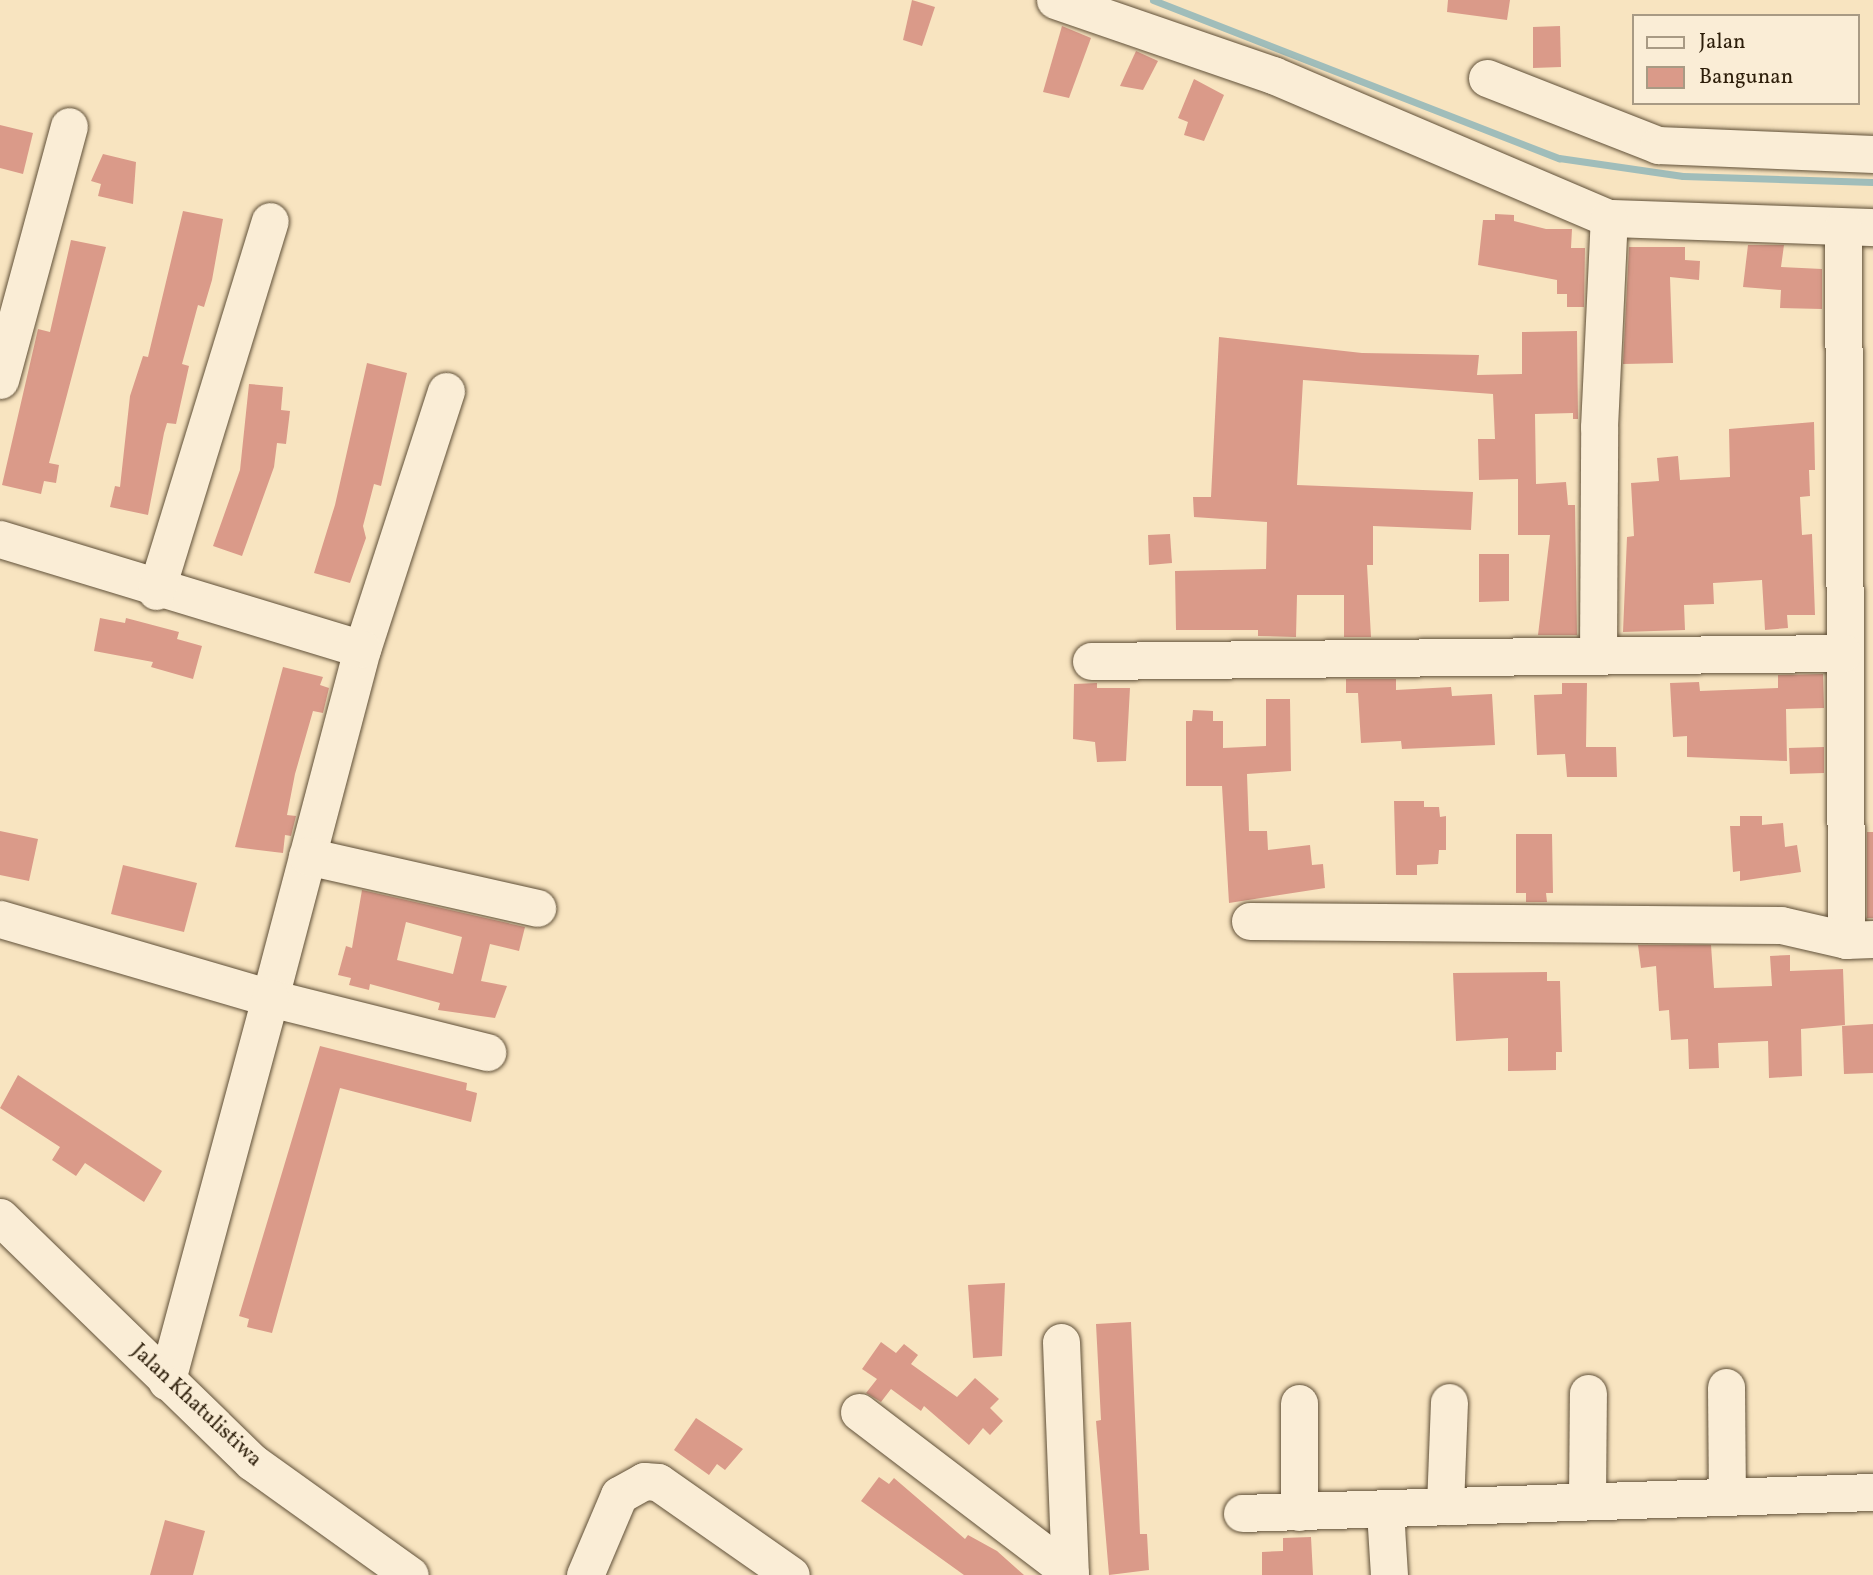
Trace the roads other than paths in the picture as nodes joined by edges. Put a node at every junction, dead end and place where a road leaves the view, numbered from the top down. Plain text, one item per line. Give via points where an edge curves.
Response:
1 (1055, 0) edge
2 (1487, 78) dead end
3 (69, 126) dead end
4 (1873, 154) edge
5 (1609, 218) junction
6 (270, 220) dead end
7 (1858, 227) edge
8 (0, 380) edge
9 (446, 391) dead end
10 (0, 539) edge
11 (156, 591) junction
12 (362, 649) junction
13 (1843, 653) junction
14 (1598, 656) junction
15 (1091, 661) dead end
16 (307, 856) junction
17 (537, 908) dead end
18 (0, 919) edge
19 (1250, 922) dead end
20 (1859, 940) edge
21 (270, 998) junction
22 (487, 1052) dead end
23 (0, 1217) edge
24 (1061, 1342) dead end
25 (167, 1381) junction
26 (1726, 1387) dead end
27 (1588, 1393) dead end
28 (1448, 1402) dead end
29 (1299, 1403) dead end
30 (859, 1412) dead end
31 (1873, 1493) edge
32 (1727, 1496) junction
33 (1587, 1500) junction
34 (1445, 1506) junction
35 (1385, 1510) junction
36 (1299, 1512) junction
37 (1242, 1513) dead end
38 (1070, 1574) edge
39 (410, 1575) edge
40 (585, 1575) edge
41 (790, 1575) edge
42 (1389, 1575) edge

1 - 5 street via 1273,75
2 - 4 street via 1658,145
3 - 8 street
5 - 7 street
5 - 14 street via 1599,427
6 - 11 street
7 - 13 street
9 - 12 street
10 - 11 street
11 - 12 street
12 - 16 street
13 - 14 street
13 - 20 street
14 - 15 street
16 - 17 street
16 - 21 street
18 - 21 street
19 - 20 street via 1781,925
21 - 22 street
21 - 25 street
23 - 25 street, Jalan Khatulistiwa
24 - 38 street
25 - 39 street, Jalan Khatulistiwa via 253,1462
26 - 32 street
27 - 33 street
28 - 34 street
29 - 36 street
30 - 38 street
31 - 32 street
32 - 33 street
33 - 34 street
34 - 35 street
35 - 36 street
35 - 42 street
36 - 37 street
40 - 41 street via 619,1495 644,1481 658,1482

